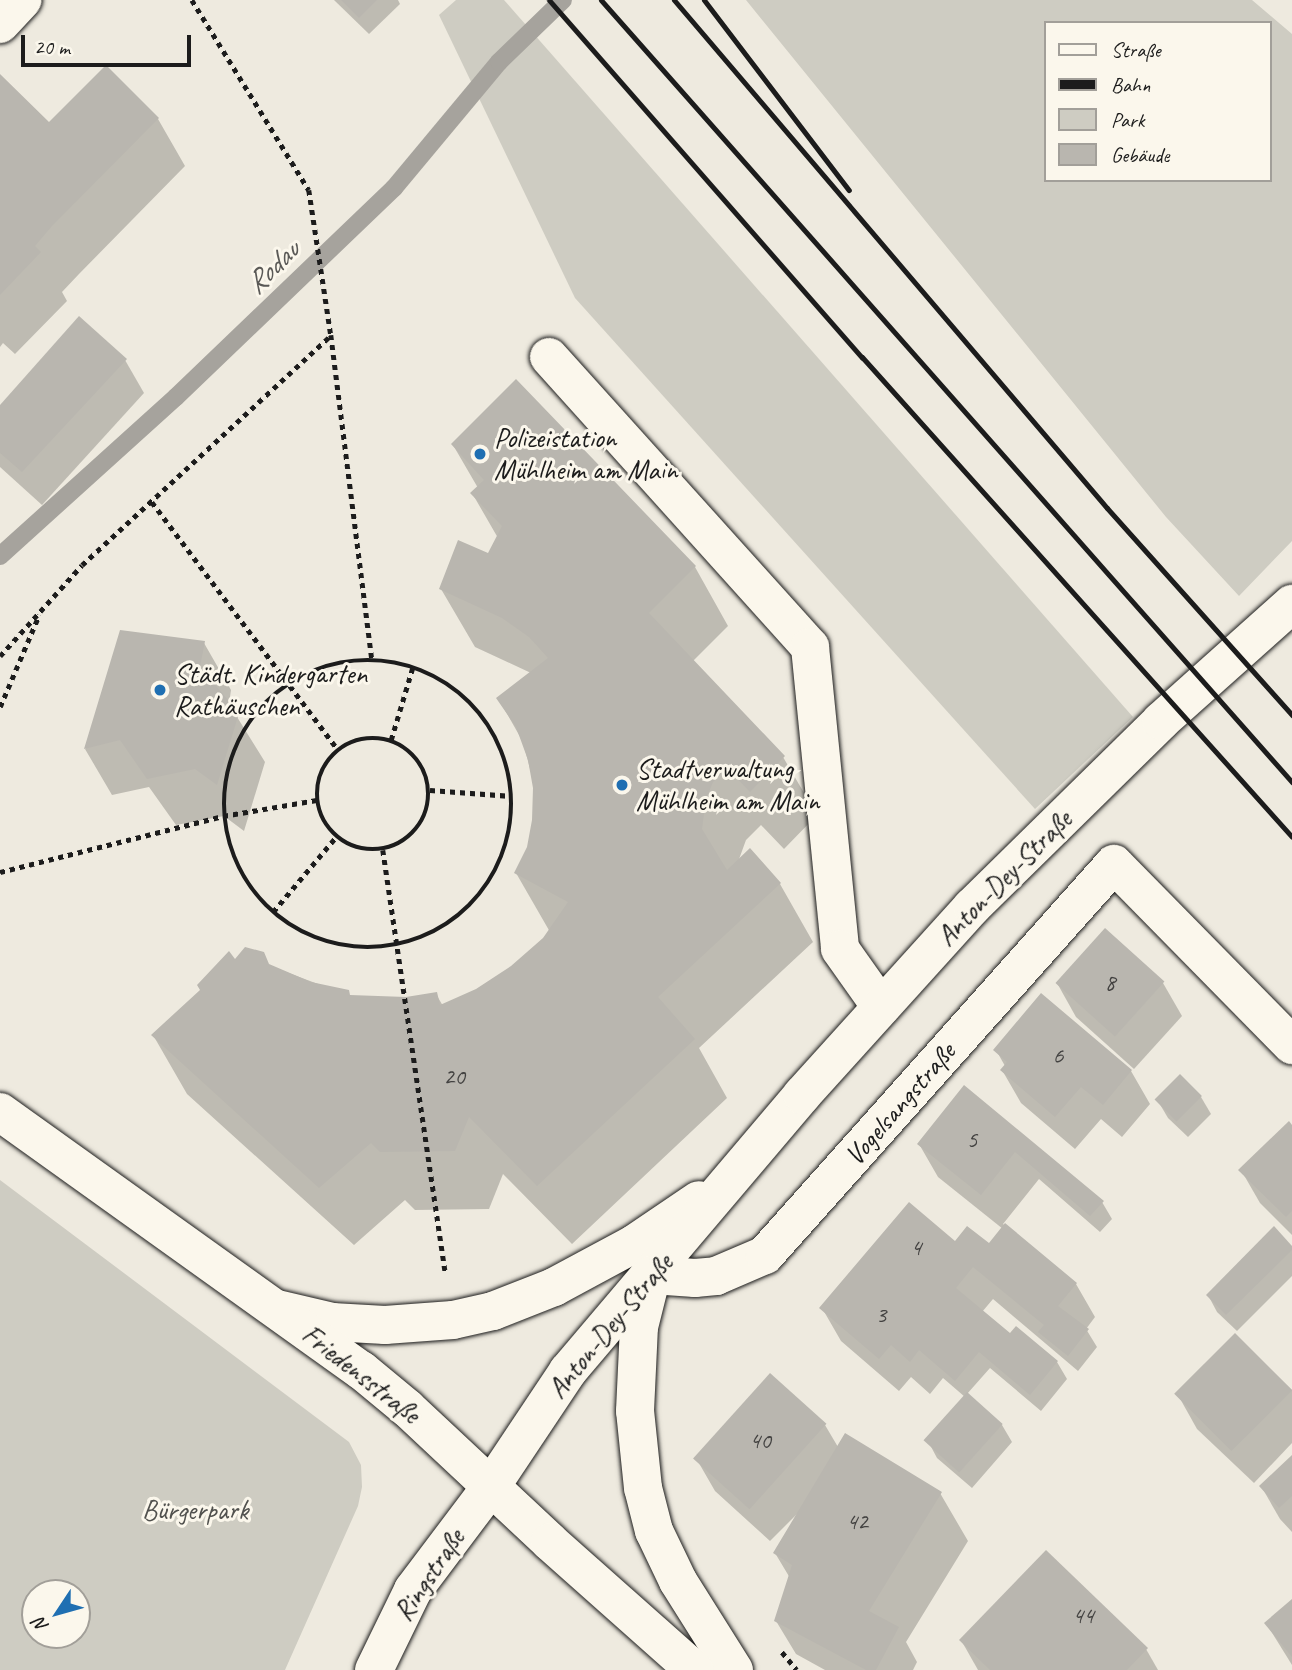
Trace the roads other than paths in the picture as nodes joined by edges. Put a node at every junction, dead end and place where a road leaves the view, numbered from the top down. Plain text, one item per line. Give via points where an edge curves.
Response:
1 (22, 0) edge
2 (0, 24) edge
3 (549, 357) dead end
4 (1292, 604) edge
5 (881, 1007) junction
6 (1292, 1045) edge
7 (0, 1112) edge
8 (738, 1173) junction
9 (652, 1275) junction
10 (277, 1310) junction
11 (492, 1485) junction
12 (374, 1670) edge
13 (694, 1670) edge
14 (734, 1670) edge

1 - 2 street
3 - 5 street via 810,648 840,949
4 - 5 street, Anton-Dey-Straße via 1161,721 972,907
5 - 8 street, Anton-Dey-Straße
6 - 9 street, Vogelsangstraße via 1123,854 765,1255 716,1276
7 - 10 street, Friedensstraße
8 - 9 street, Anton-Dey-Straße
8 - 10 street, Anton-Dey-Straße via 634,1244 554,1287 493,1311 453,1320 385,1325 332,1322
9 - 11 street, Anton-Dey-Straße via 568,1371
9 - 14 street via 639,1327 635,1411 643,1489 654,1531 677,1581
10 - 11 street, Friedensstraße via 388,1393
11 - 12 street, Ringstraße via 413,1590
11 - 13 street, Friedensstraße

